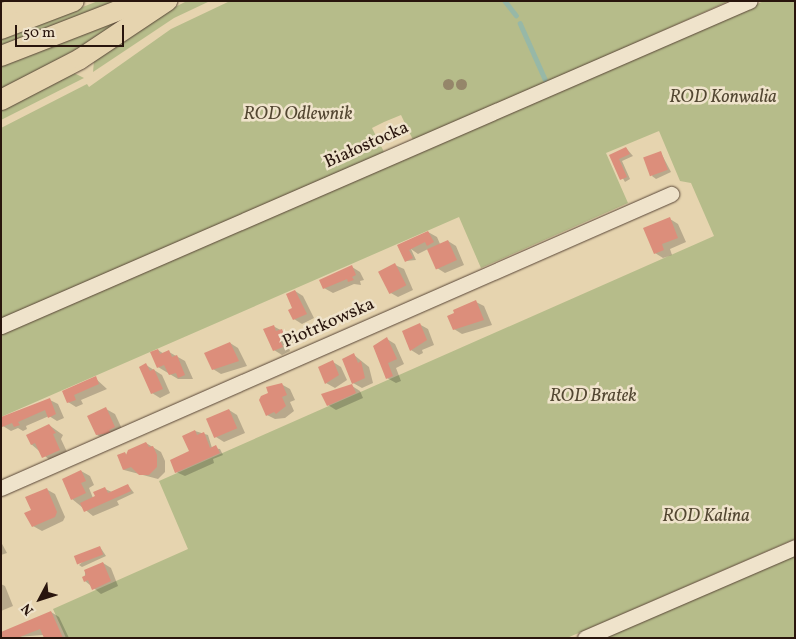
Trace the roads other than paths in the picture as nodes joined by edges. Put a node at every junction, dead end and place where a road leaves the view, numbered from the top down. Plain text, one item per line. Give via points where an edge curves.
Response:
1 (52, 1) edge
2 (74, 1) edge
3 (143, 1) edge
4 (167, 1) edge
5 (749, 1) edge
6 (1, 12) edge
7 (1, 29) edge
8 (1, 56) edge
9 (1, 100) edge
10 (671, 194) dead end
11 (1, 326) edge
12 (1, 488) edge
13 (795, 546) edge
14 (584, 638) edge

1 - 6 main road
2 - 7 main road
3 - 8 main road
4 - 9 main road via 80,59
5 - 11 street, Białostocka
10 - 12 street, Piotrkowska
13 - 14 street

